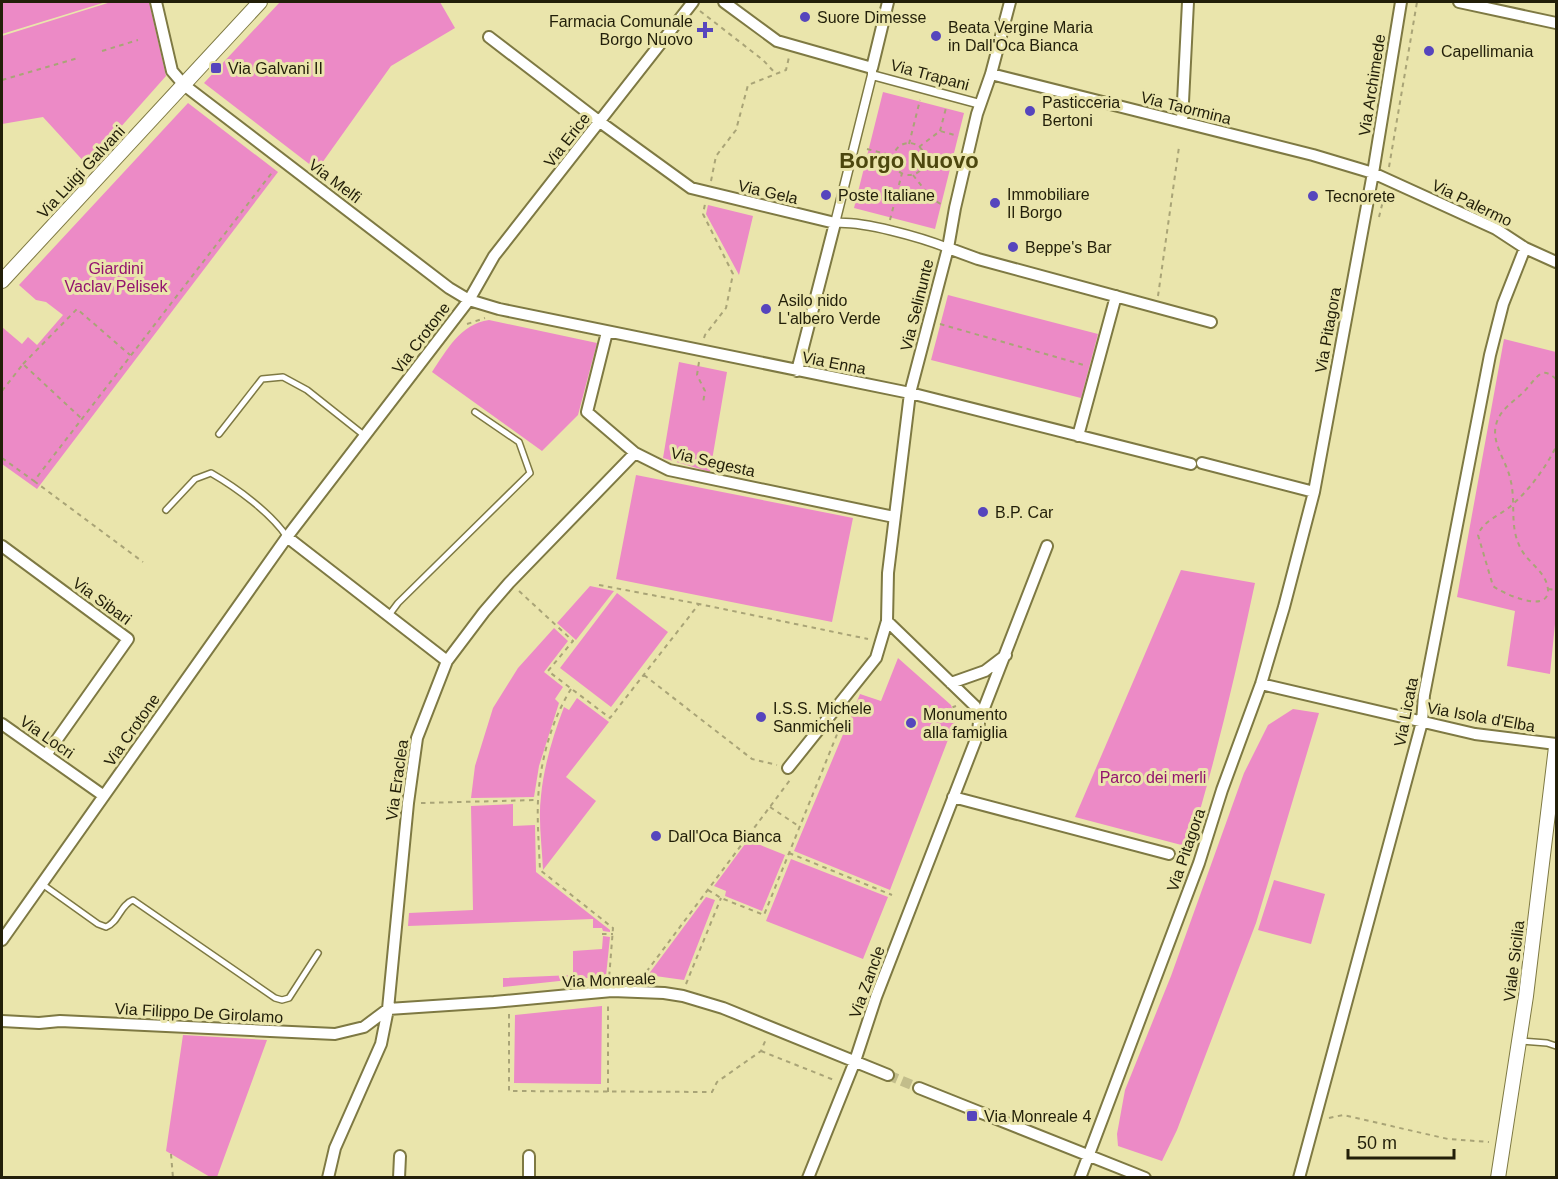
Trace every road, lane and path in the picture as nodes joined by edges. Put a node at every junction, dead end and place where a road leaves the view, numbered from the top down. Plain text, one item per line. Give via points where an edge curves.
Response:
1 (156, 2) edge
2 (260, 2) edge
3 (724, 2) edge
4 (888, 2) edge
5 (1010, 2) edge
6 (1188, 2) edge
7 (1401, 2) edge
8 (1459, 2) edge
9 (692, 3) edge
10 (1557, 23) edge
11 (489, 37) dead end
12 (138, 40) dead end
13 (102, 51) dead end
14 (78, 58) dead end
15 (872, 71) junction
16 (776, 74) dead end
17 (991, 74) junction
18 (2, 80) edge
19 (184, 85) junction
20 (921, 98) dead end
21 (980, 104) junction
22 (947, 105) dead end
23 (600, 122) junction
24 (1182, 122) junction
25 (940, 131) junction
26 (961, 136) dead end
27 (909, 144) junction
28 (920, 147) junction
29 (1179, 147) dead end
30 (867, 149) dead end
31 (894, 156) junction
32 (275, 167) dead end
33 (902, 173) junction
34 (1373, 173) junction
35 (913, 175) junction
36 (944, 206) dead end
37 (890, 221) dead end
38 (835, 223) junction
39 (948, 248) junction
40 (1525, 248) junction
41 (1557, 262) edge
42 (2, 281) edge
43 (1116, 296) junction
44 (1158, 298) dead end
45 (469, 300) junction
46 (1211, 322) dead end
47 (937, 324) dead end
48 (607, 332) junction
49 (131, 355) junction
50 (699, 362) dead end
51 (23, 364) junction
52 (1090, 366) dead end
53 (797, 371) junction
54 (1557, 379) edge
55 (2, 390) edge
56 (910, 393) junction
57 (703, 403) dead end
58 (475, 412) dead end
59 (82, 419) junction
60 (1488, 424) dead end
61 (1496, 425) junction
62 (219, 434) dead end
63 (365, 436) junction
64 (1078, 436) junction
65 (1557, 447) edge
66 (635, 453) junction
67 (2, 458) edge
68 (34, 481) junction
69 (1314, 492) junction
70 (1514, 504) junction
71 (166, 510) dead end
72 (894, 517) junction
73 (287, 537) junction
74 (2, 546) edge
75 (1047, 546) dead end
76 (143, 562) dead end
77 (599, 585) dead end
78 (514, 587) dead end
79 (1548, 589) junction
80 (1557, 591) edge
81 (699, 604) junction
82 (389, 615) junction
83 (887, 621) junction
84 (867, 647) dead end
85 (1006, 655) junction
86 (447, 662) junction
87 (644, 674) junction
88 (951, 683) junction
89 (1261, 684) junction
90 (572, 689) junction
91 (958, 705) dead end
92 (927, 716) dead end
93 (979, 721) junction
94 (842, 722) dead end
95 (1422, 722) junction
96 (2, 724) edge
97 (1557, 746) edge
98 (46, 755) junction
99 (788, 768) junction
100 (104, 796) junction
101 (953, 798) junction
102 (538, 800) junction
103 (416, 803) dead end
104 (770, 807) junction
105 (800, 827) junction
106 (1188, 849) dead end
107 (1172, 850) joint
108 (789, 853) junction
109 (42, 884) junction
110 (708, 890) junction
111 (892, 894) dead end
112 (721, 898) junction
113 (602, 933) dead end
114 (613, 934) junction
115 (2, 940) edge
116 (318, 953) dead end
117 (609, 979) dead end
118 (641, 979) dead end
119 (686, 984) dead end
120 (608, 1004) dead end
121 (388, 1008) junction
122 (509, 1014) dead end
123 (2, 1021) edge
124 (766, 1039) dead end
125 (1520, 1041) junction
126 (1557, 1046) edge
127 (761, 1051) junction
128 (855, 1061) junction
129 (888, 1075) tunnel mouth
130 (838, 1081) dead end
131 (919, 1088) tunnel mouth
132 (608, 1092) junction
133 (1326, 1117) dead end
134 (1490, 1142) dead end
135 (171, 1154) dead end
136 (400, 1156) dead end
137 (530, 1156) dead end
138 (1089, 1156) junction
139 (173, 1178) edge
140 (328, 1178) edge
141 (399, 1178) edge
142 (530, 1178) edge
143 (808, 1178) edge
144 (1080, 1178) edge
145 (1145, 1178) edge
146 (1299, 1178) edge
147 (1498, 1178) edge

1 - 19 street via 172,71
2 - 19 street, Via Luigi Galvani
3 - 15 street via 777,41
4 - 15 street, Via Trapani
5 - 17 street, Via Selinunte
6 - 24 street
7 - 34 street, Via Archimede
8 - 10 street
9 - 16 path
9 - 23 street, Via Erice
11 - 23 street, Via Gela
12 - 13 path
14 - 18 path
15 - 21 street, Via Trapani
15 - 38 street, Via Trapani
17 - 21 street, Via Selinunte
17 - 24 street, Via Taormina
19 - 42 street, Via Luigi Galvani
19 - 45 street, Via Melfi
20 - 27 path
21 - 39 street, Via Selinunte
22 - 25 path
23 - 38 street, Via Gela via 690,188
23 - 45 street, Via Erice via 494,256
24 - 34 street, Via Taormina
25 - 26 path
25 - 28 path
27 - 28 path
27 - 31 path via 900,147
28 - 35 path via 925,160
29 - 44 path
30 - 31 path
31 - 33 path via 895,166
32 - 49 path
33 - 35 path
33 - 37 path
34 - 40 street, Via Palermo via 1496,229
34 - 69 street, Via Pitagora
35 - 36 path via 932,199
38 - 39 street, Via Gela via 849,222
38 - 53 street, Via Trapani
39 - 43 street, Via Gela
39 - 56 street, Via Selinunte
40 - 41 street, Via Palermo
40 - 95 street, Via Licata via 1503,304 1490,355
43 - 46 street, Via Gela
43 - 64 street
45 - 48 street, Via Enna
45 - 63 street, Via Crotone
47 - 52 path
48 - 53 street, Via Enna
48 - 66 street, Via Segesta via 587,412
49 - 51 path via 77,309
49 - 59 path
50 - 57 path via 697,375 705,391
51 - 55 path
51 - 59 path
53 - 56 street, Via Enna
54 - 61 path via 1542,372 1535,377 1522,395 1507,406
56 - 64 street, Via Enna
56 - 72 street, Via Selinunte
58 - 82 lane via 519,442 530,473
59 - 68 path
60 - 61 path
61 - 70 path via 1495,436 1507,464
62 - 63 lane via 262,379 283,377 307,390
63 - 73 street, Via Crotone
64 - 69 street, Via Enna
65 - 70 path
66 - 72 street, Via Segesta via 669,470
66 - 86 street, Via Eraclea via 509,583
67 - 68 path
68 - 76 path
69 - 89 street, Via Pitagora
70 - 79 path via 1513,531
70 - 79 path via 1486,523 1478,535 1493,586 1530,602 1541,601
71 - 73 lane via 195,479 211,473 279,525
72 - 83 street, Via Selinunte
73 - 82 street
73 - 100 street, Via Crotone
74 - 98 street, Via Sibari via 128,639
75 - 85 street, Via Zancle
77 - 81 path
78 - 90 path via 573,641 548,671
79 - 80 path
81 - 84 path via 870,640
81 - 87 path
82 - 86 street
83 - 88 street
83 - 99 street, Via Selinunte via 876,658
85 - 88 street via 985,671
85 - 93 street, Via Zancle
86 - 121 street, Via Eraclea via 417,738
87 - 90 path via 610,718
87 - 99 path via 752,759
88 - 93 street via 975,706
89 - 95 street, Via Isola d'Elba
89 - 138 street, Via Pitagora
90 - 102 path via 550,737
91 - 92 path
93 - 101 street, Via Zancle via 978,734
94 - 105 path
95 - 97 street, Via Isola d'Elba
95 - 146 street, Via Licata
96 - 98 street, Via Locri
97 - 125 street, Viale Sicilia
98 - 100 street, Via Locri
99 - 104 path via 796,773
100 - 109 street, Via Crotone
101 - 107 street
101 - 128 street, Via Zancle
102 - 103 path
102 - 114 path via 540,870 614,928
104 - 105 path
104 - 110 path
105 - 108 path
106 - 107 path
108 - 111 path
108 - 112 path via 764,915
109 - 115 street, Via Crotone
109 - 116 lane via 106,927 113,925 127,902 133,900 282,1000 289,998
110 - 112 path
110 - 118 path
112 - 119 path
113 - 114 path
114 - 117 path
120 - 132 path
121 - 123 street, Via Filippo De Girolamo via 364,1027 335,1034
121 - 128 street, Via Monreale via 619,991 664,993 723,1008
121 - 140 street, Via Eraclea via 381,1044 335,1148
122 - 132 path via 509,1091
124 - 127 path
125 - 126 lane
125 - 147 street, Viale Sicilia
127 - 130 path
127 - 132 path via 717,1082 712,1092
128 - 129 street, Via Monreale
128 - 143 street, Via Zancle
131 - 138 street
133 - 134 path via 1343,1115 1449,1139
135 - 139 path
136 - 141 street
137 - 142 street
138 - 144 street, Via Pitagora
138 - 145 street

